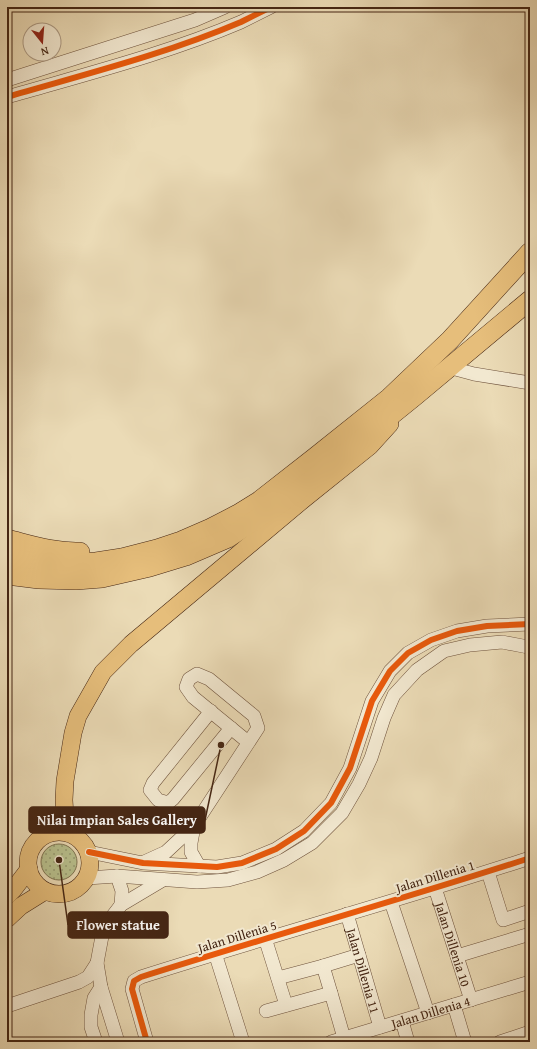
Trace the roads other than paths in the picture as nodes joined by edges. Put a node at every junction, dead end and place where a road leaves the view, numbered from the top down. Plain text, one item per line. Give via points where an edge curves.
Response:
1 (224, 7) edge
2 (271, 7) edge
3 (7, 80) edge
4 (7, 97) edge
5 (530, 252) edge
6 (528, 305) edge
7 (452, 364) junction
8 (530, 376) edge
9 (530, 383) edge
10 (415, 396) junction
11 (7, 539) edge
12 (7, 557) edge
13 (122, 558) junction
14 (7, 575) edge
15 (530, 625) edge
16 (529, 650) edge
17 (211, 711) junction
18 (230, 728) junction
19 (248, 742) junction
20 (194, 826) junction
21 (66, 832) junction
22 (89, 852) junction
23 (530, 858) edge
24 (143, 863) junction
25 (199, 866) junction
26 (29, 869) junction
27 (488, 872) junction
28 (117, 876) junction
29 (87, 878) junction
30 (163, 880) junction
31 (435, 888) junction
32 (45, 891) junction
33 (7, 896) edge
34 (391, 902) junction
35 (122, 905) junction
36 (530, 911) edge
37 (347, 914) junction
38 (7, 919) edge
39 (503, 920) junction
40 (530, 934) edge
41 (265, 938) junction
42 (510, 939) junction
43 (215, 953) junction
44 (359, 955) junction
45 (457, 956) junction
46 (97, 963) junction
47 (323, 966) junction
48 (278, 978) junction
49 (79, 982) junction
50 (530, 982) edge
51 (98, 992) junction
52 (331, 993) junction
53 (471, 1000) junction
54 (286, 1005) junction
55 (454, 1005) junction
56 (7, 1006) edge
57 (266, 1011) dead end
58 (428, 1013) junction
59 (402, 1021) junction
60 (380, 1027) junction
61 (530, 1032) edge
62 (344, 1038) junction
63 (96, 1042) edge
64 (118, 1042) edge
65 (147, 1042) edge
66 (244, 1042) edge
67 (331, 1042) edge
68 (408, 1042) edge
69 (465, 1042) edge
70 (500, 1042) edge

1 - 3 street via 188,22
2 - 4 street via 242,22 193,41
5 - 13 highway via 450,340 389,398 259,501 211,528 157,549
6 - 7 highway
7 - 8 street
7 - 9 street via 474,374
7 - 10 highway
10 - 14 highway via 290,497 228,538 186,556 102,578 46,580
10 - 21 main road via 370,446 131,644 103,672 78,716 73,733 65,781
11 - 13 highway via 35,547 69,552 103,551
12 - 13 highway via 59,564
15 - 16 street via 527,639
15 - 25 street via 487,626 457,631 431,640 408,653 390,671 372,701 350,768 331,803 310,825 276,849 242,863 217,867
16 - 30 street via 502,642 470,645 444,651 417,670 394,695 371,758 342,813 312,843 257,872 228,880
17 - 18 street
17 - 18 street via 153,783 150,790 158,800 168,803 174,799
17 - 19 street via 193,697 186,687 189,679 197,674 209,679 254,716 258,728
18 - 19 street
19 - 20 street
20 - 24 street via 166,852
20 - 25 street via 191,852
21 - 22 main road via 86,845
21 - 26 main road via 48,834 34,845 28,861
22 - 24 street
22 - 29 main road via 91,861
23 - 27 street, Jalan Dillenia 1
24 - 25 street
26 - 32 main road via 32,878
26 - 33 main road
27 - 31 street, Jalan Dillenia 1
27 - 39 street
28 - 29 street
28 - 30 street
28 - 35 street via 122,891
29 - 32 main road via 74,891 64,894
30 - 35 street
31 - 34 street, Jalan Dillenia 1
31 - 45 street, Jalan Dillenia 10
32 - 38 main road via 21,906
34 - 37 street, Jalan Dillenia 1
34 - 58 street
35 - 46 street via 103,931
36 - 39 street
37 - 41 street, Jalan Dillenia 5
37 - 44 street, Jalan Dillenia 11
39 - 42 street
40 - 42 street
41 - 43 street, Jalan Dillenia 5
41 - 48 street
42 - 45 street
43 - 65 street, Jalan Dillenia 5 via 141,976 133,985
43 - 66 street
44 - 47 street
44 - 60 street, Jalan Dillenia 11
45 - 53 street, Jalan Dillenia 10
46 - 49 street via 88,977
46 - 51 street
47 - 48 street
47 - 52 street
48 - 54 street
49 - 51 street
49 - 56 street
50 - 53 street, Jalan Dillenia 4
51 - 63 street via 91,1015
51 - 64 street
52 - 54 street
52 - 62 street
53 - 55 street, Jalan Dillenia 4
54 - 57 street
55 - 58 street, Jalan Dillenia 4
55 - 69 street
58 - 59 street, Jalan Dillenia 4
59 - 60 street, Jalan Dillenia 4
59 - 68 street
60 - 62 street, Jalan Dillenia 4
61 - 70 street
62 - 67 street, Jalan Dillenia 4

